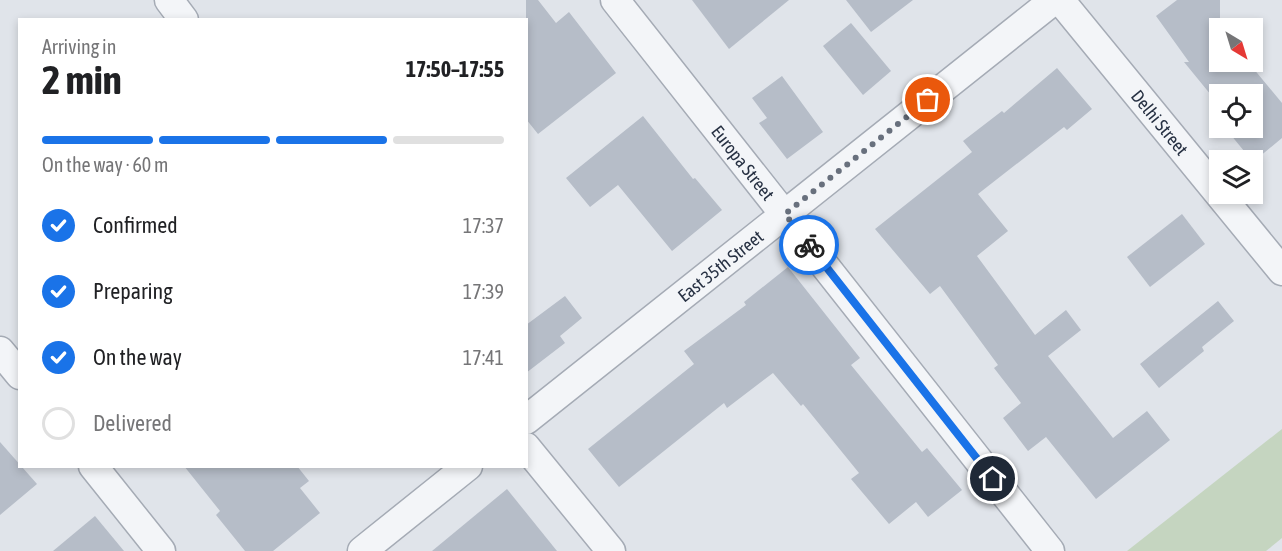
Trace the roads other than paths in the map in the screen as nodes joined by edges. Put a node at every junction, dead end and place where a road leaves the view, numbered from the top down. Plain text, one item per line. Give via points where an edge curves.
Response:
1 (169, 0) edge
2 (615, 0) edge
3 (1054, 0) edge
4 (1060, 0) edge
5 (182, 18) edge
6 (785, 214) junction
7 (1282, 271) edge
8 (0, 351) edge
9 (18, 373) edge
10 (528, 418) edge
11 (528, 449) edge
12 (95, 468) edge
13 (466, 468) edge
14 (161, 551) edge
15 (362, 551) edge
16 (611, 551) edge
17 (1050, 551) edge

1 - 5 street
2 - 6 street, Europa Street
3 - 6 street, East 35th Street
4 - 7 street, Delhi Street
6 - 10 street, East 35th Street
6 - 17 street, Europa Street
8 - 9 street
11 - 16 street
12 - 14 street
13 - 15 street

